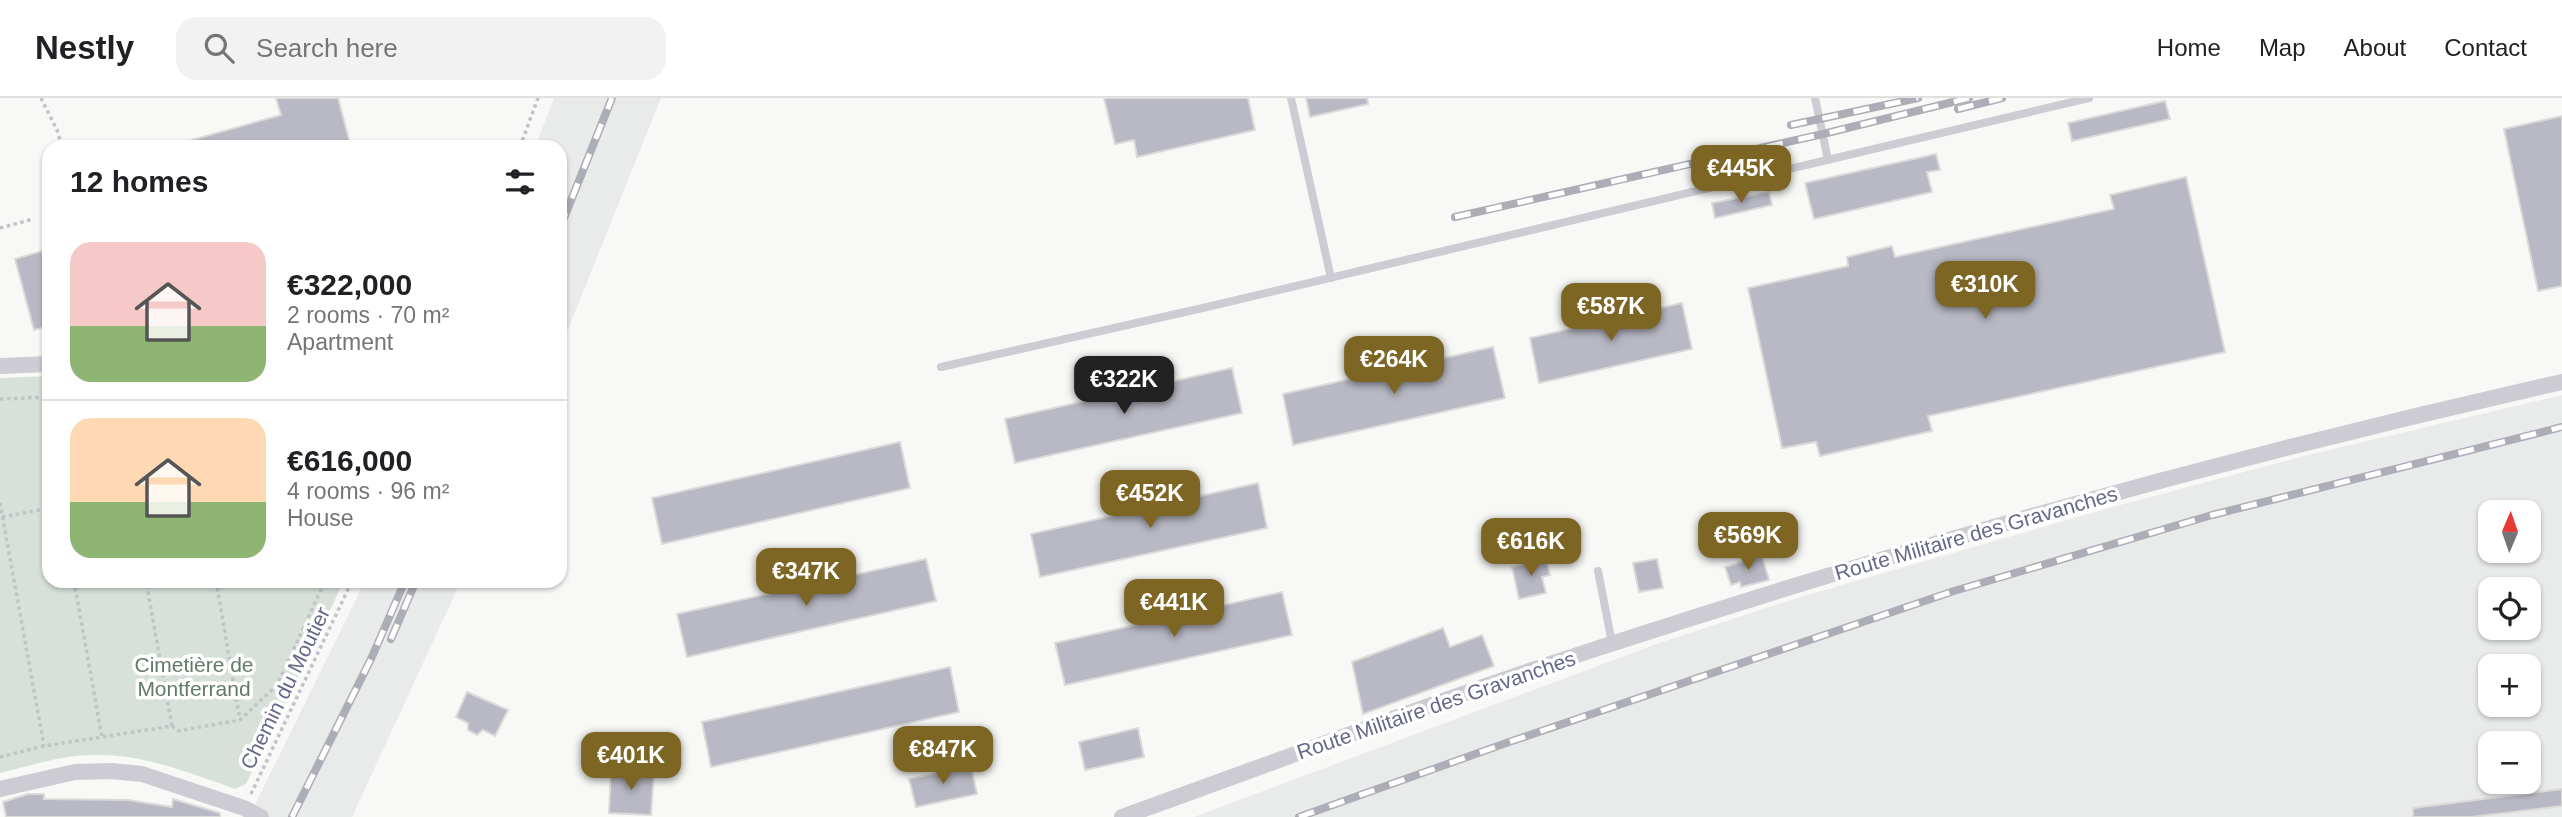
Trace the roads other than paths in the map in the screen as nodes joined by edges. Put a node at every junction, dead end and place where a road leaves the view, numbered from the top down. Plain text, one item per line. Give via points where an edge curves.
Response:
1 (1291, 98) edge
2 (1815, 98) edge
3 (2089, 98) edge
4 (1828, 160) junction
5 (1331, 278) junction
6 (42, 364) edge
7 (0, 366) edge
8 (941, 367) dead end
9 (2562, 382) edge
10 (1598, 571) dead end
11 (1612, 643) junction
12 (0, 789) edge
13 (261, 817) edge
14 (1122, 817) edge

1 - 5 lane
2 - 4 lane
3 - 4 lane
4 - 5 lane
5 - 8 lane
6 - 7 street
9 - 11 street, Route Militaire des Gravanches via 2231,461 1980,529
10 - 11 lane
11 - 14 street, Route Militaire des Gravanches
12 - 13 street via 59,775 142,774

